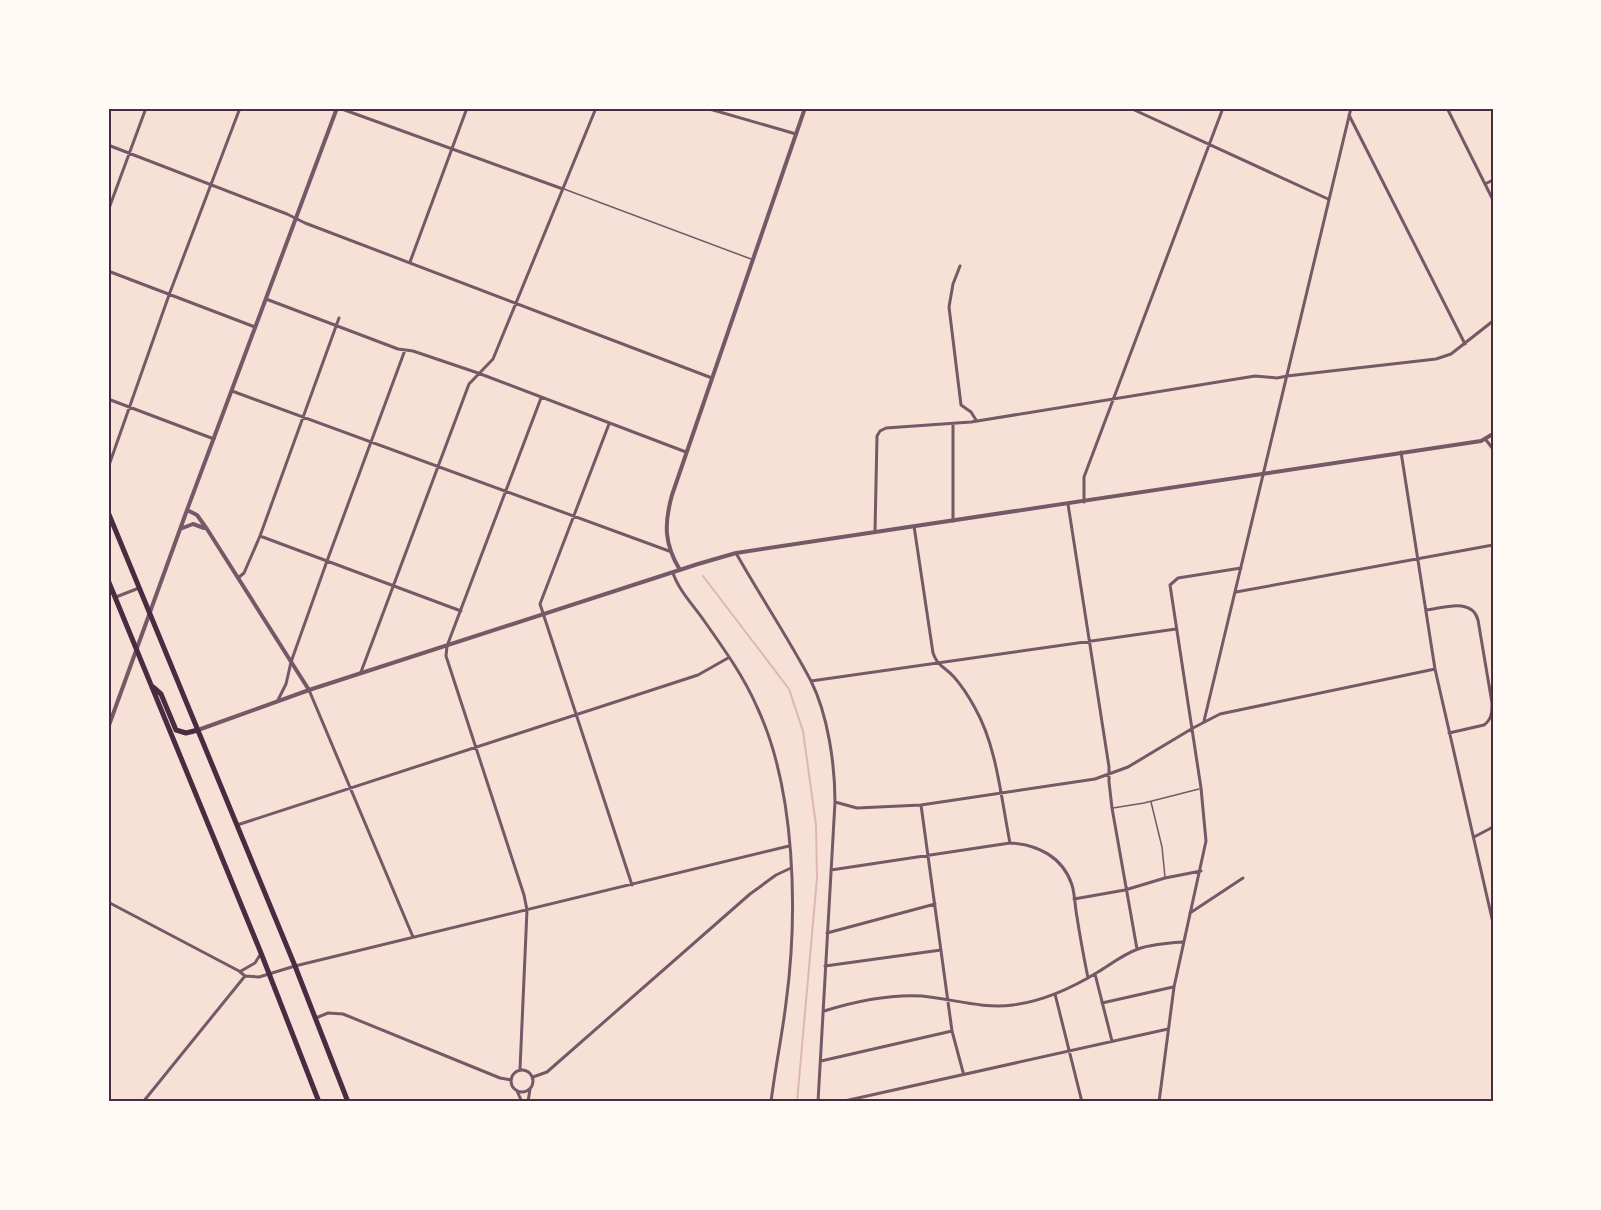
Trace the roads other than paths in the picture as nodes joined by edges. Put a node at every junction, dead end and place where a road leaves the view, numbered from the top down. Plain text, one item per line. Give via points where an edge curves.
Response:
1 (146, 108) edge
2 (240, 108) edge
3 (338, 108) edge
4 (467, 108) edge
5 (596, 108) edge
6 (706, 108) edge
7 (805, 108) edge
8 (1130, 108) edge
9 (1223, 108) edge
10 (1351, 108) edge
11 (1447, 108) edge
12 (1349, 114) junction
13 (796, 134) junction
14 (1210, 144) junction
15 (108, 145) edge
16 (451, 149) junction
17 (129, 153) junction
18 (1493, 180) edge
19 (212, 184) junction
20 (1485, 184) junction
21 (563, 189) junction
22 (1328, 199) junction
23 (1493, 200) edge
24 (108, 211) edge
25 (296, 219) junction
26 (752, 259) junction
27 (410, 262) junction
28 (960, 266) dead end
29 (108, 271) edge
30 (170, 295) junction
31 (266, 299) junction
32 (516, 304) junction
33 (339, 318) dead end
34 (1493, 321) edge
35 (256, 327) junction
36 (337, 327) junction
37 (1465, 344) junction
38 (405, 350) junction
39 (478, 373) junction
40 (1287, 376) junction
41 (712, 378) junction
42 (232, 391) junction
43 (541, 398) junction
44 (108, 399) edge
45 (1114, 399) junction
46 (131, 407) junction
47 (303, 416) junction
48 (976, 421) junction
49 (609, 424) junction
50 (953, 424) junction
51 (1493, 434) edge
52 (214, 439) junction
53 (1486, 440) junction
54 (371, 441) junction
55 (1493, 449) edge
56 (686, 452) junction
57 (1401, 452) junction
58 (438, 467) junction
59 (108, 468) edge
60 (1263, 473) junction
61 (506, 490) junction
62 (1084, 502) junction
63 (1068, 504) junction
64 (187, 510) junction
65 (108, 512) edge
66 (573, 517) junction
67 (953, 521) junction
68 (914, 526) junction
69 (180, 529) junction
70 (207, 529) junction
71 (875, 532) junction
72 (260, 536) junction
73 (1493, 545) edge
74 (669, 551) junction
75 (736, 553) junction
76 (1418, 559) junction
77 (327, 561) junction
78 (1241, 568) junction
79 (680, 570) junction
80 (673, 573) junction
81 (238, 579) junction
82 (108, 580) edge
83 (393, 585) junction
84 (139, 588) junction
85 (1236, 592) junction
86 (115, 598) junction
87 (1426, 610) junction
88 (461, 611) junction
89 (150, 612) junction
90 (543, 615) junction
91 (1176, 629) junction
92 (1089, 642) junction
93 (447, 646) junction
94 (136, 649) junction
95 (728, 658) junction
96 (291, 662) junction
97 (937, 664) junction
98 (1486, 667) junction
99 (1493, 667) edge
100 (1435, 669) junction
101 (360, 674) junction
102 (811, 681) junction
103 (150, 683) junction
104 (309, 690) junction
105 (276, 702) junction
106 (1492, 706) edge
107 (577, 715) junction
108 (1204, 721) junction
109 (108, 728) edge
110 (1192, 728) junction
111 (198, 730) junction
112 (1449, 734) junction
113 (475, 747) junction
114 (1109, 775) junction
115 (1201, 788) junction
116 (350, 789) junction
117 (999, 792) junction
118 (1150, 801) junction
119 (835, 802) junction
120 (921, 805) junction
121 (1112, 808) junction
122 (237, 825) junction
123 (1493, 827) edge
124 (1474, 837) junction
125 (1010, 843) junction
126 (789, 846) junction
127 (928, 855) junction
128 (792, 868) junction
129 (831, 870) junction
130 (1201, 871) junction
131 (1165, 878) junction
132 (1243, 878) dead end
133 (632, 885) junction
134 (1125, 890) junction
135 (1074, 899) junction
136 (108, 902) edge
137 (935, 904) junction
138 (527, 909) junction
139 (1189, 914) junction
140 (1493, 923) edge
141 (827, 933) junction
142 (413, 937) junction
143 (1183, 942) junction
144 (1137, 949) junction
145 (941, 950) junction
146 (261, 953) junction
147 (295, 966) junction
148 (825, 966) junction
149 (239, 971) junction
150 (1095, 974) junction
151 (270, 975) junction
152 (246, 976) junction
153 (1088, 978) junction
154 (1174, 987) junction
155 (1055, 994) junction
156 (948, 1001) junction
157 (1102, 1003) junction
158 (824, 1011) junction
159 (316, 1018) junction
160 (1168, 1029) junction
161 (952, 1031) junction
162 (1112, 1041) junction
163 (1070, 1050) junction
164 (820, 1061) junction
165 (520, 1070) junction
166 (963, 1073) junction
167 (533, 1077) junction
168 (511, 1080) junction
169 (530, 1088) junction
170 (517, 1090) junction
171 (143, 1102) edge
172 (319, 1102) edge
173 (348, 1102) edge
174 (522, 1102) edge
175 (528, 1102) edge
176 (771, 1102) edge
177 (818, 1102) edge
178 (840, 1102) edge
179 (1082, 1102) edge
180 (1159, 1102) edge

1 - 17 street
2 - 19 street
3 - 16 street
3 - 25 street
4 - 16 street
5 - 21 street
6 - 13 street
7 - 13 street
8 - 14 street
9 - 14 street
10 - 12 street
11 - 20 street
12 - 22 street
12 - 37 street
13 - 26 street
14 - 22 street
14 - 45 street
15 - 17 street
16 - 21 street
16 - 27 street
17 - 19 street
17 - 24 street
18 - 20 street
19 - 25 street
19 - 30 street
20 - 23 street
21 - 26 lane
21 - 32 street
22 - 40 street
25 - 27 street
25 - 31 street
26 - 41 street
27 - 32 street
28 - 48 street via 950,297 950,316 961,405
29 - 30 street
30 - 35 street
30 - 46 street
31 - 35 street
31 - 36 street
32 - 39 street via 493,359
32 - 41 street
33 - 36 street
34 - 37 street
35 - 42 street
36 - 38 street
36 - 47 street
37 - 40 street via 1436,359
38 - 39 street
38 - 54 street
39 - 43 street
39 - 58 street via 469,384
40 - 45 street via 1255,376
40 - 60 street
41 - 56 street
42 - 47 street
42 - 52 street
43 - 49 street
43 - 61 street
44 - 46 street
45 - 48 street
45 - 62 street via 1084,477
46 - 52 street
46 - 59 street
47 - 54 street
47 - 72 street
48 - 50 street
49 - 56 street
49 - 66 street
50 - 67 street
50 - 71 street via 880,431
51 - 53 street
52 - 64 street
53 - 55 street
53 - 57 street
54 - 58 street
54 - 77 street
56 - 74 street via 669,508
57 - 60 street
57 - 76 street
58 - 61 street
58 - 83 street
60 - 62 street
60 - 78 street
61 - 66 street
61 - 88 street
62 - 63 street
63 - 67 street
63 - 92 street
64 - 69 street
64 - 70 street via 197,514
65 - 84 main road
66 - 74 street
66 - 90 street via 540,602
67 - 68 street
68 - 71 street
68 - 97 street
69 - 70 street via 193,524
69 - 89 street
70 - 81 street
71 - 75 street
72 - 77 street
72 - 81 street
73 - 76 street
74 - 79 street
75 - 79 street
75 - 102 street
76 - 85 street
76 - 87 street
77 - 83 street
77 - 96 street
78 - 85 street
78 - 91 street via 1178,578 1171,583
79 - 80 street
80 - 90 street
80 - 95 street
81 - 96 street
82 - 86 main road
83 - 88 street
83 - 101 street
84 - 86 street
84 - 89 main road
85 - 108 street
86 - 94 main road
87 - 98 street via 1458,605 1474,610
87 - 100 street
88 - 93 street
89 - 94 street
89 - 111 main road
90 - 93 street
90 - 107 street
91 - 92 street
91 - 110 street
92 - 97 street
92 - 114 street
93 - 101 street
93 - 113 street via 446,656
94 - 103 main road
94 - 109 street
95 - 107 street via 707,671
95 - 126 street via 748,689 767,733 785,807
96 - 104 street
96 - 105 street via 286,684
97 - 102 street
97 - 117 street via 953,676 980,718 991,745
98 - 99 street
98 - 106 street
100 - 108 street via 1220,714
100 - 112 street
101 - 104 street
102 - 119 street via 829,741
103 - 111 main road via 161,694 176,730
103 - 146 main road
104 - 105 street
104 - 116 street
105 - 111 street
106 - 112 street via 1490,719 1484,725
107 - 113 street
107 - 133 street
108 - 110 street
110 - 114 street
110 - 115 street
111 - 122 main road
112 - 124 street
113 - 116 street
113 - 138 street
114 - 117 street
114 - 121 street
115 - 118 lane
115 - 130 street via 1206,841
116 - 122 street
116 - 142 street
117 - 120 street
117 - 125 street
118 - 121 lane
118 - 131 lane
119 - 120 street via 857,807
119 - 129 street
120 - 127 street
121 - 134 street
122 - 147 main road
123 - 124 street
124 - 140 street
125 - 127 street
125 - 135 street via 1040,849 1053,857 1063,867
126 - 128 street
126 - 133 street
127 - 129 street
127 - 137 street
128 - 167 street via 776,874 750,894 547,1072
128 - 176 street via 787,1001
129 - 141 street
130 - 131 street
130 - 139 street
131 - 134 street
132 - 139 street
133 - 138 street
134 - 135 street
134 - 144 street
135 - 153 street
136 - 149 street
137 - 141 street
137 - 145 street
138 - 142 street
138 - 165 street
139 - 143 street
141 - 148 street
142 - 147 street
143 - 144 street
143 - 154 street
144 - 150 street
145 - 148 street
145 - 156 street
146 - 149 street via 249,968
146 - 151 main road
147 - 151 street
147 - 159 main road
148 - 158 street
149 - 152 street
150 - 153 street
150 - 157 street
151 - 152 street
151 - 172 main road
152 - 171 street
153 - 155 street
154 - 157 street
154 - 160 street
155 - 156 street via 1013,1005
155 - 163 street
156 - 158 street via 882,996
156 - 161 street
157 - 162 street
158 - 164 street
159 - 168 street via 328,1013 343,1014
159 - 173 main road
160 - 162 street
160 - 180 street
161 - 164 street
161 - 166 street
162 - 163 street
163 - 166 street
163 - 179 street
164 - 177 street
165 - 167 street
165 - 168 street
166 - 178 street
167 - 169 street
168 - 170 street
169 - 170 street via 524,1092
169 - 175 street
170 - 174 street

